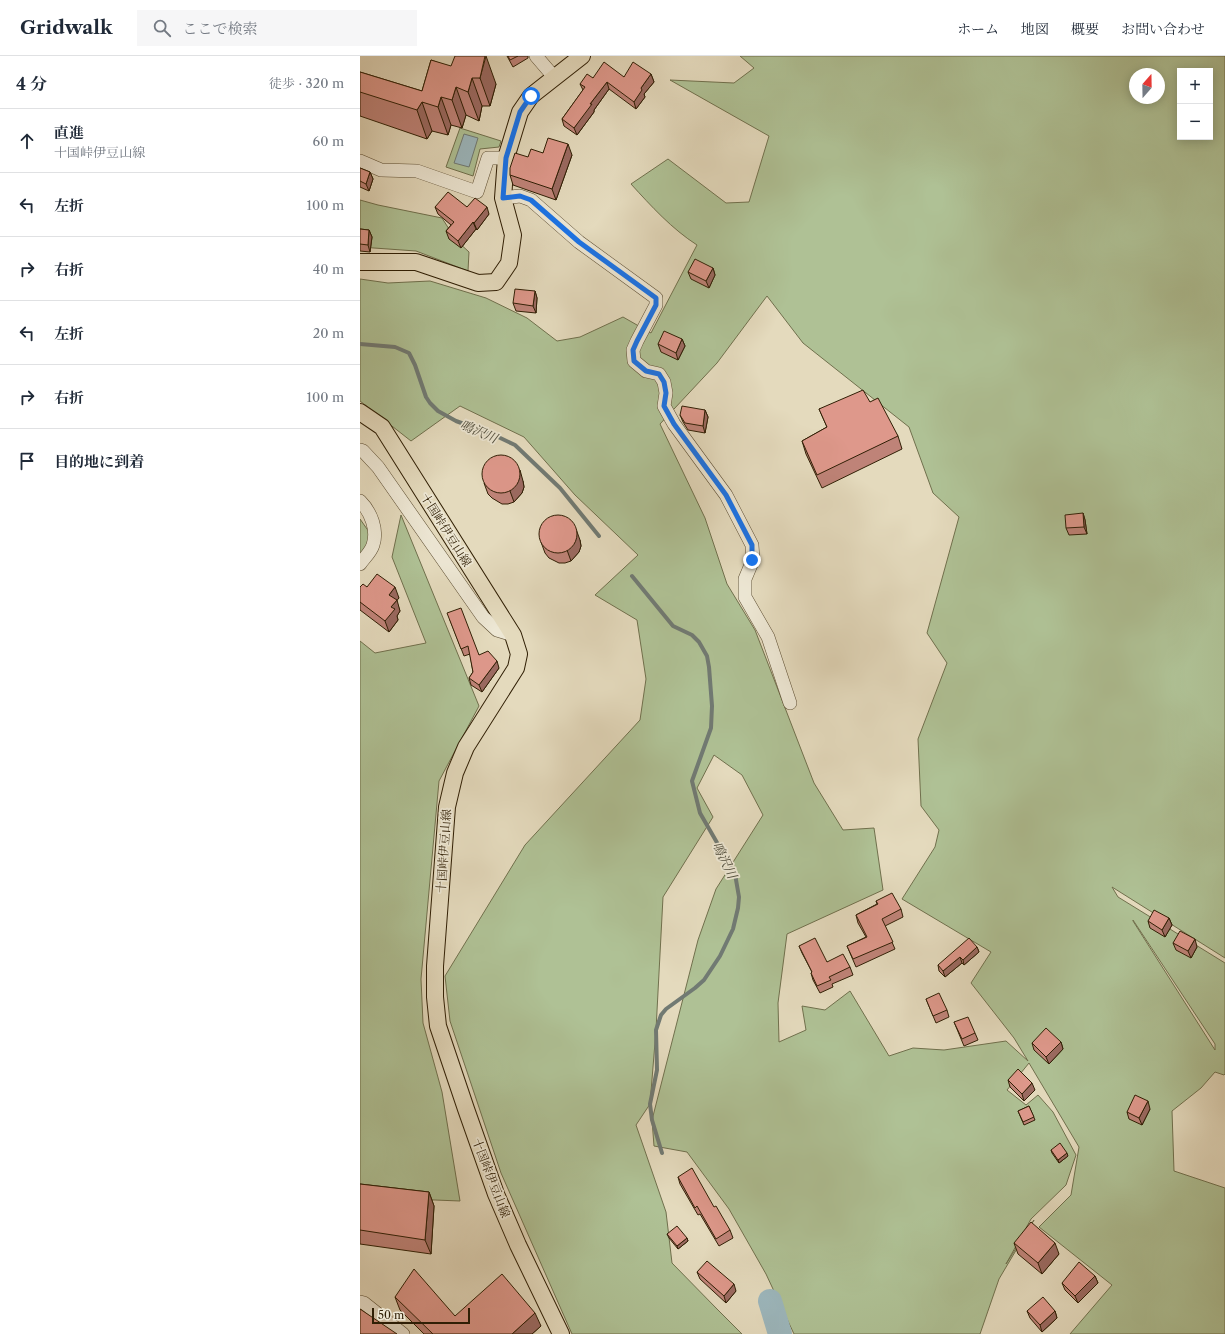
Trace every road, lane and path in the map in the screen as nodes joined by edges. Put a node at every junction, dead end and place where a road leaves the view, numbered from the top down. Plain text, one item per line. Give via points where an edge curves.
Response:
1 (536, 56) edge
2 (582, 56) edge
3 (554, 77) junction
4 (506, 158) junction
5 (360, 162) edge
6 (503, 198) junction
7 (360, 262) edge
8 (360, 412) edge
9 (360, 450) edge
10 (360, 501) edge
11 (360, 564) edge
12 (513, 635) junction
13 (790, 703) dead end
14 (360, 1302) edge
15 (403, 1334) edge
16 (561, 1334) edge

1 - 3 street
2 - 3 main road
3 - 4 main road via 531,96 520,112
4 - 5 street via 488,158 477,192 417,171 381,170
4 - 6 main road
6 - 7 main road via 513,235 509,263 496,282 478,283 416,262
6 - 13 street via 520,196 531,200 579,242 656,298 656,305 633,350 634,361 646,371 659,374 664,382 666,410 726,495 752,545 752,560 745,579 745,597 768,636
8 - 12 main road, 十国峠伊豆山線 via 382,427
9 - 12 street via 378,466 483,617 497,630
10 - 11 street via 373,521 375,533 373,546
12 - 16 main road, 十国峠伊豆山線 via 519,654 516,668 466,747 455,773 447,807 434,997 438,1026 496,1194
14 - 15 street

